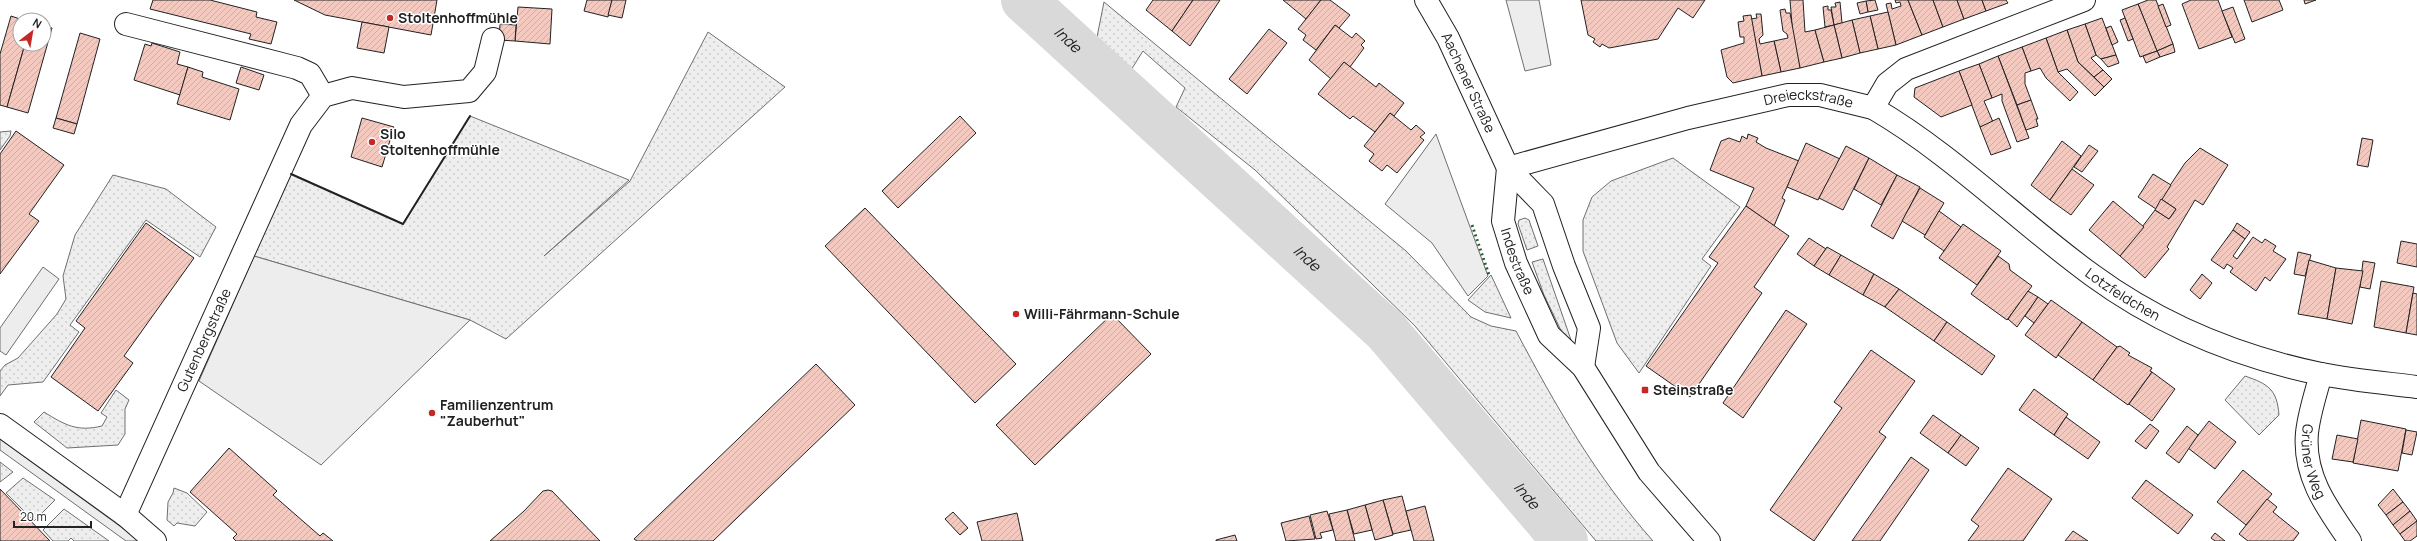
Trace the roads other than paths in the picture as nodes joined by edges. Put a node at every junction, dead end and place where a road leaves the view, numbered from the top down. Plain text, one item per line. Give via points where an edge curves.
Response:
1 (1426, 0) edge
2 (2084, 0) edge
3 (126, 24) dead end
4 (493, 39) dead end
5 (323, 96) junction
6 (1873, 108) junction
7 (1508, 168) junction
8 (1583, 367) junction
9 (2321, 374) junction
10 (2417, 387) edge
11 (0, 425) edge
12 (125, 515) junction
13 (155, 541) edge
14 (1709, 541) edge
15 (2350, 541) edge

1 - 7 street, Aachener Straße via 1448,38
2 - 6 street, Dreieckstraße via 1906,69 1887,84
3 - 5 street via 297,68 310,74
4 - 5 street via 485,72 469,91 404,97 352,88
5 - 12 street, Gutenbergstraße via 301,125
6 - 7 street, Dreieckstraße via 1820,95 1788,94 1688,118
6 - 9 street, Lotzfeldchen via 1896,121 1963,171 2092,275 2127,299 2161,318 2228,348
7 - 8 street via 1543,204 1589,328
7 - 8 street, Indestraße via 1503,221 1516,263 1550,336
8 - 14 street, Indestraße via 1649,472
9 - 10 street, Lotzfeldchen
9 - 15 street, Grüner Weg via 2307,431 2309,471 2326,506
11 - 12 street
12 - 13 street

